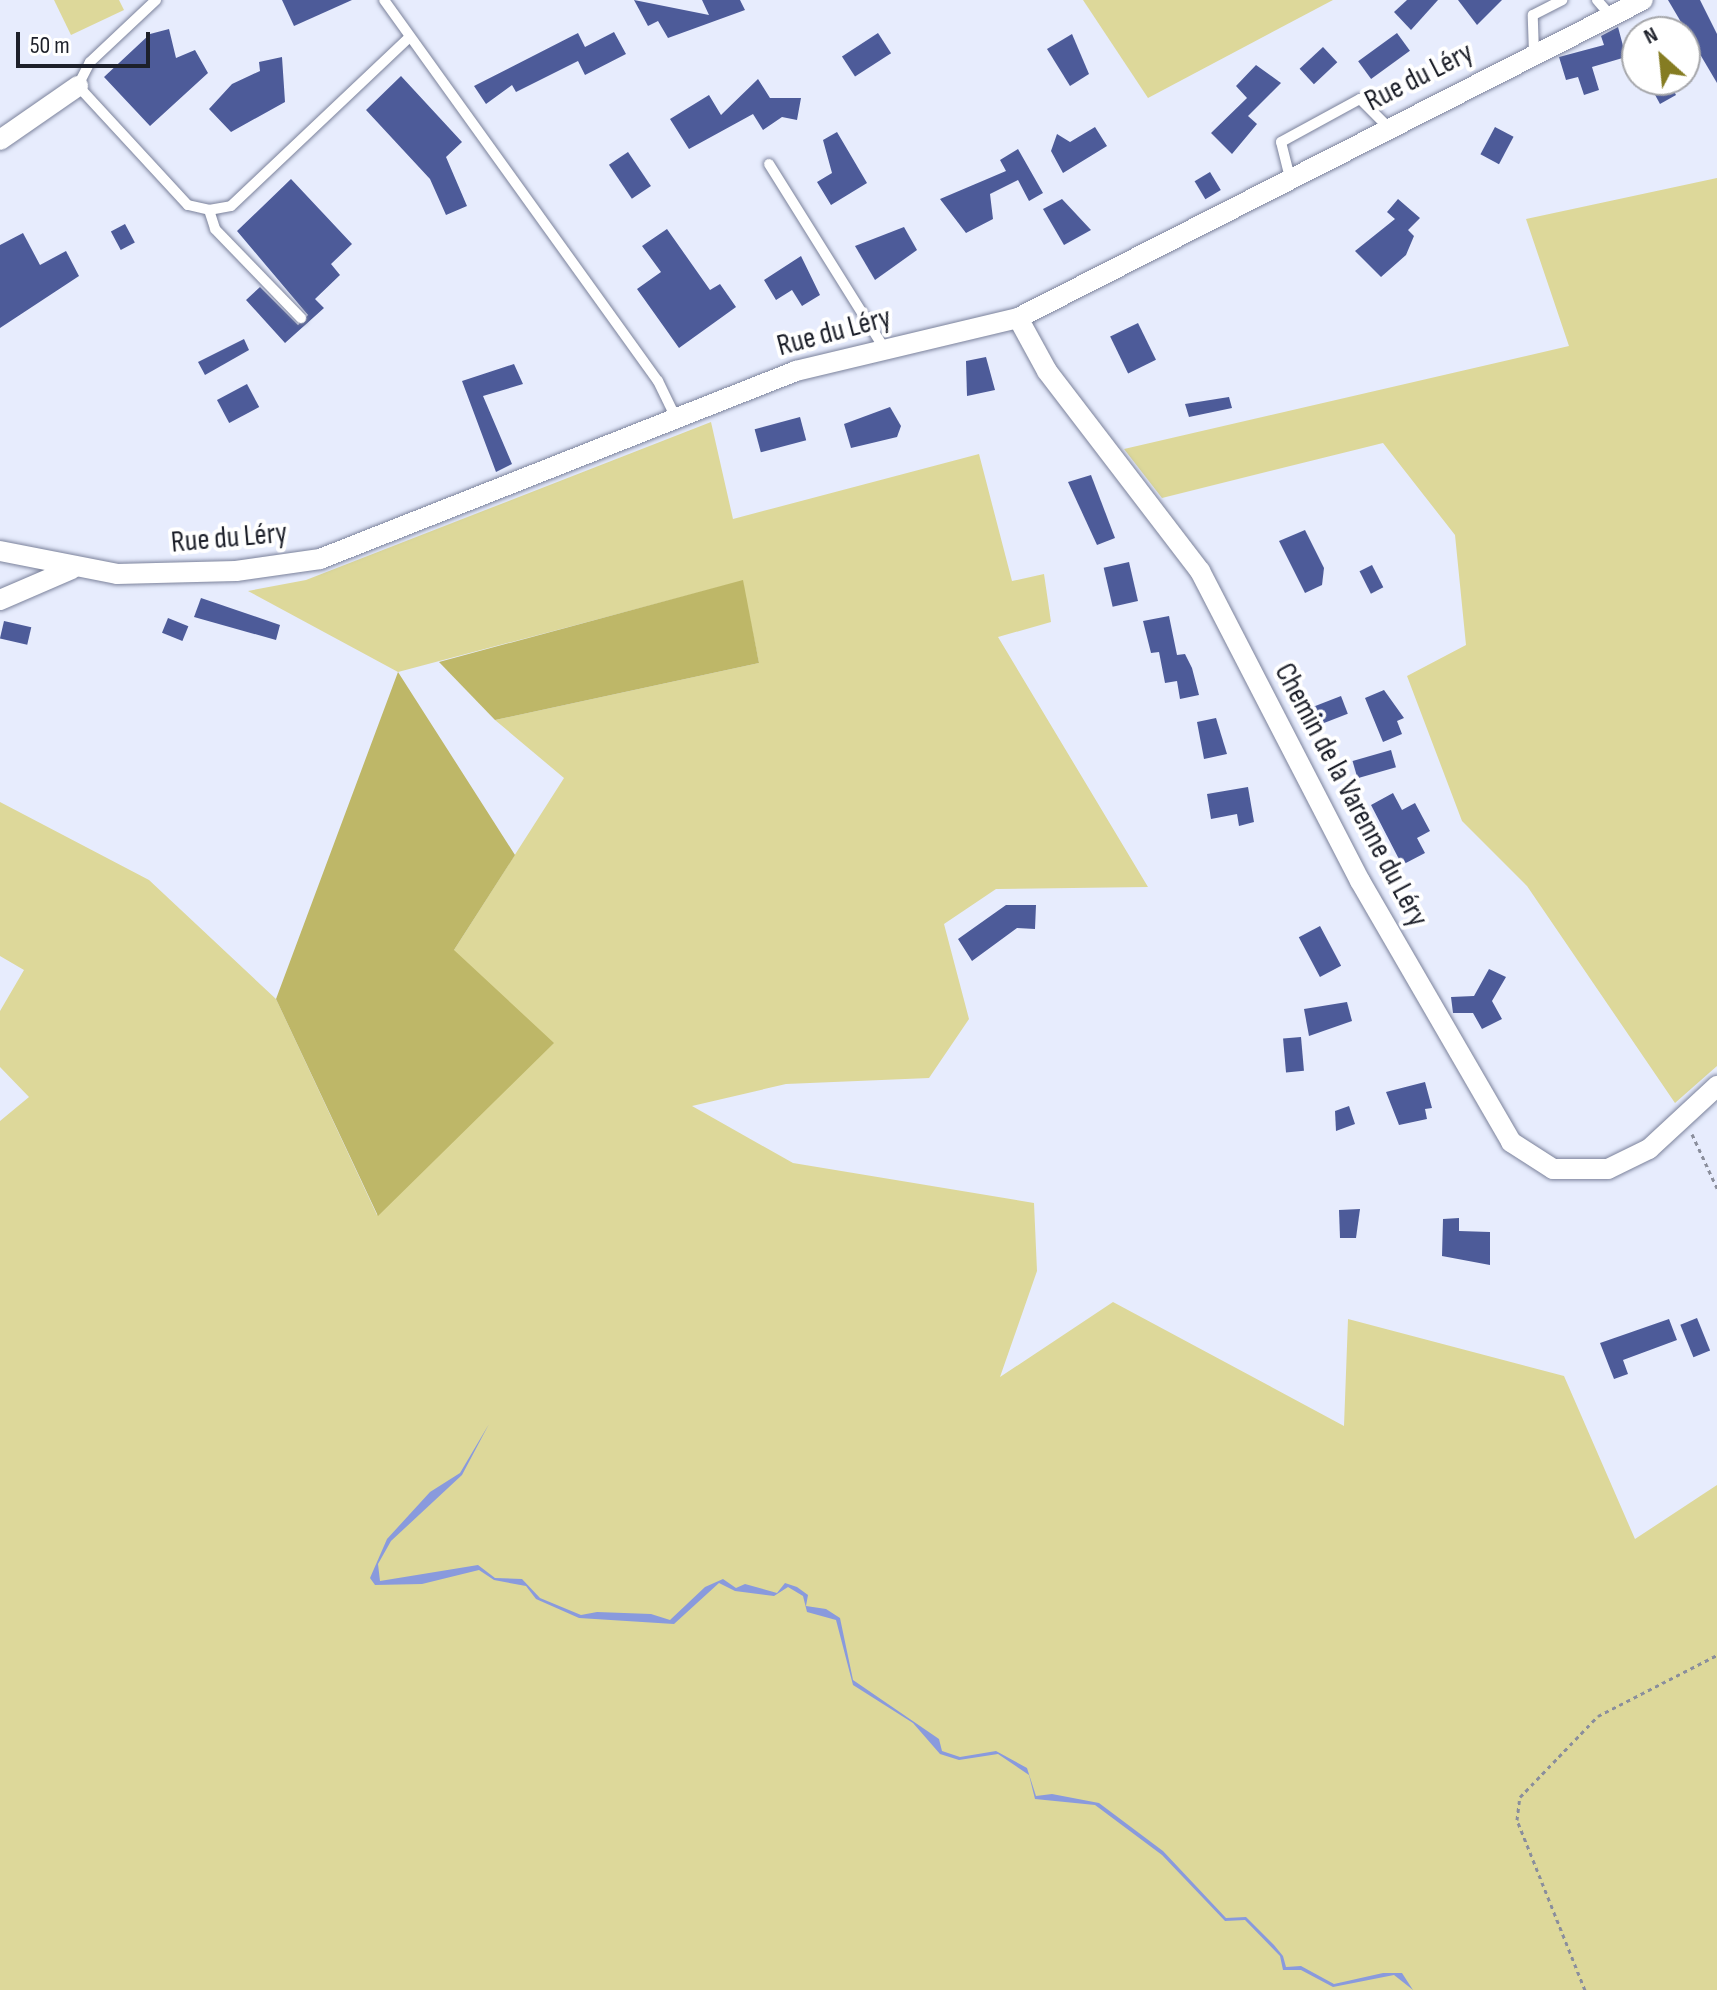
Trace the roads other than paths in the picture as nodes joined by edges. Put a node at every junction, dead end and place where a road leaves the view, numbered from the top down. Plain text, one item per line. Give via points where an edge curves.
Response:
1 (156, 0) edge
2 (384, 0) edge
3 (1562, 0) edge
4 (1643, 0) edge
5 (1604, 8) edge
6 (410, 37) junction
7 (1534, 53) junction
8 (78, 86) junction
9 (1387, 126) junction
10 (0, 140) edge
11 (769, 164) dead end
12 (1290, 178) junction
13 (209, 210) junction
14 (301, 318) dead end
15 (1018, 318) junction
16 (884, 348) junction
17 (676, 418) junction
18 (0, 551) edge
19 (72, 569) junction
20 (0, 600) edge
21 (1717, 1086) edge

1 - 8 lane via 90,62
2 - 6 lane
3 - 7 lane via 1533,15
4 - 5 street, Rue du Léry
5 - 7 street, Rue du Léry
6 - 13 lane via 231,206
6 - 17 lane via 658,381
7 - 9 street, Rue du Léry
8 - 10 street
8 - 13 lane via 188,205
9 - 12 street, Rue du Léry
9 - 12 lane via 1360,99 1281,142
11 - 16 lane
12 - 15 street, Rue du Léry
13 - 14 lane via 215,229
15 - 16 street, Rue du Léry
15 - 21 street, Chemin de la Varenne du Léry via 1047,371 1200,571 1360,881 1511,1142 1553,1169 1608,1169 1685,1120
16 - 17 street, Rue du Léry via 796,371
17 - 19 street, Rue du Léry via 320,559 236,571
18 - 19 street, Rue du Léry
19 - 20 street

